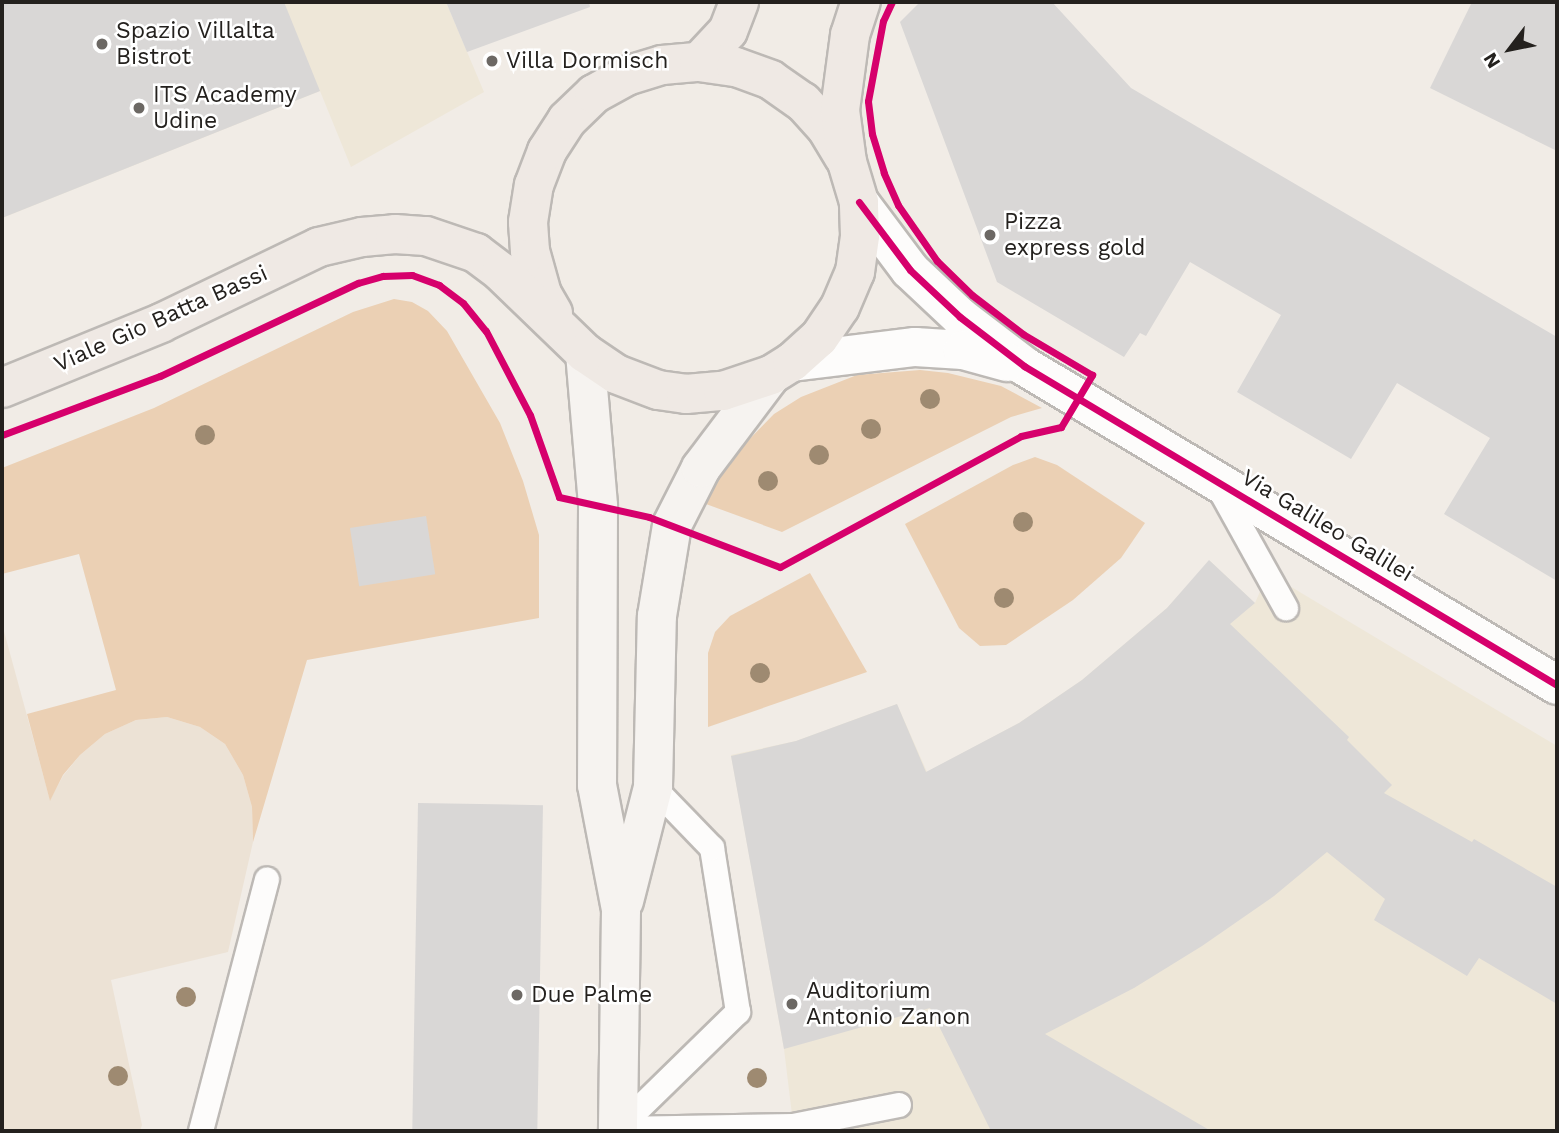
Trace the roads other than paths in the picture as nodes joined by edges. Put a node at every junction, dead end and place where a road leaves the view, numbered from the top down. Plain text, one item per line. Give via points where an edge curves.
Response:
1 (740, 2) edge
2 (861, 2) edge
3 (699, 62) junction
4 (847, 162) junction
5 (859, 202) junction
6 (585, 353) junction
7 (1024, 366) junction
8 (781, 369) junction
9 (2, 388) edge
10 (1216, 482) junction
11 (1286, 608) dead end
12 (1557, 685) edge
13 (653, 787) junction
14 (267, 879) dead end
15 (621, 909) junction
16 (898, 1105) dead end
17 (618, 1130) edge
18 (201, 1131) edge

1 - 3 main road via 728,31
2 - 4 main road via 842,83 840,110
3 - 4 main road via 736,67 771,80 803,102
3 - 6 main road via 662,65 626,76 594,94 567,120 539,167 528,222 530,251 542,294
4 - 5 main road
5 - 7 street via 910,270 960,317
5 - 8 main road via 855,272 840,307 819,338
6 - 8 main road via 616,374 658,390 686,394 723,391
6 - 9 main road, Viale Gio Batta Bassi via 476,253 426,236 395,234 319,247 160,323
6 - 15 main road via 598,506 597,785
7 - 8 street via 963,350 915,347
7 - 10 street, Via Galileo Galilei
8 - 13 main road via 701,468 672,525 657,616
10 - 11 lane
10 - 12 street, Via Galileo Galilei
13 - 15 main road
13 - 17 lane via 712,849 738,1012
14 - 18 lane
15 - 17 main road
16 - 17 lane via 793,1126

